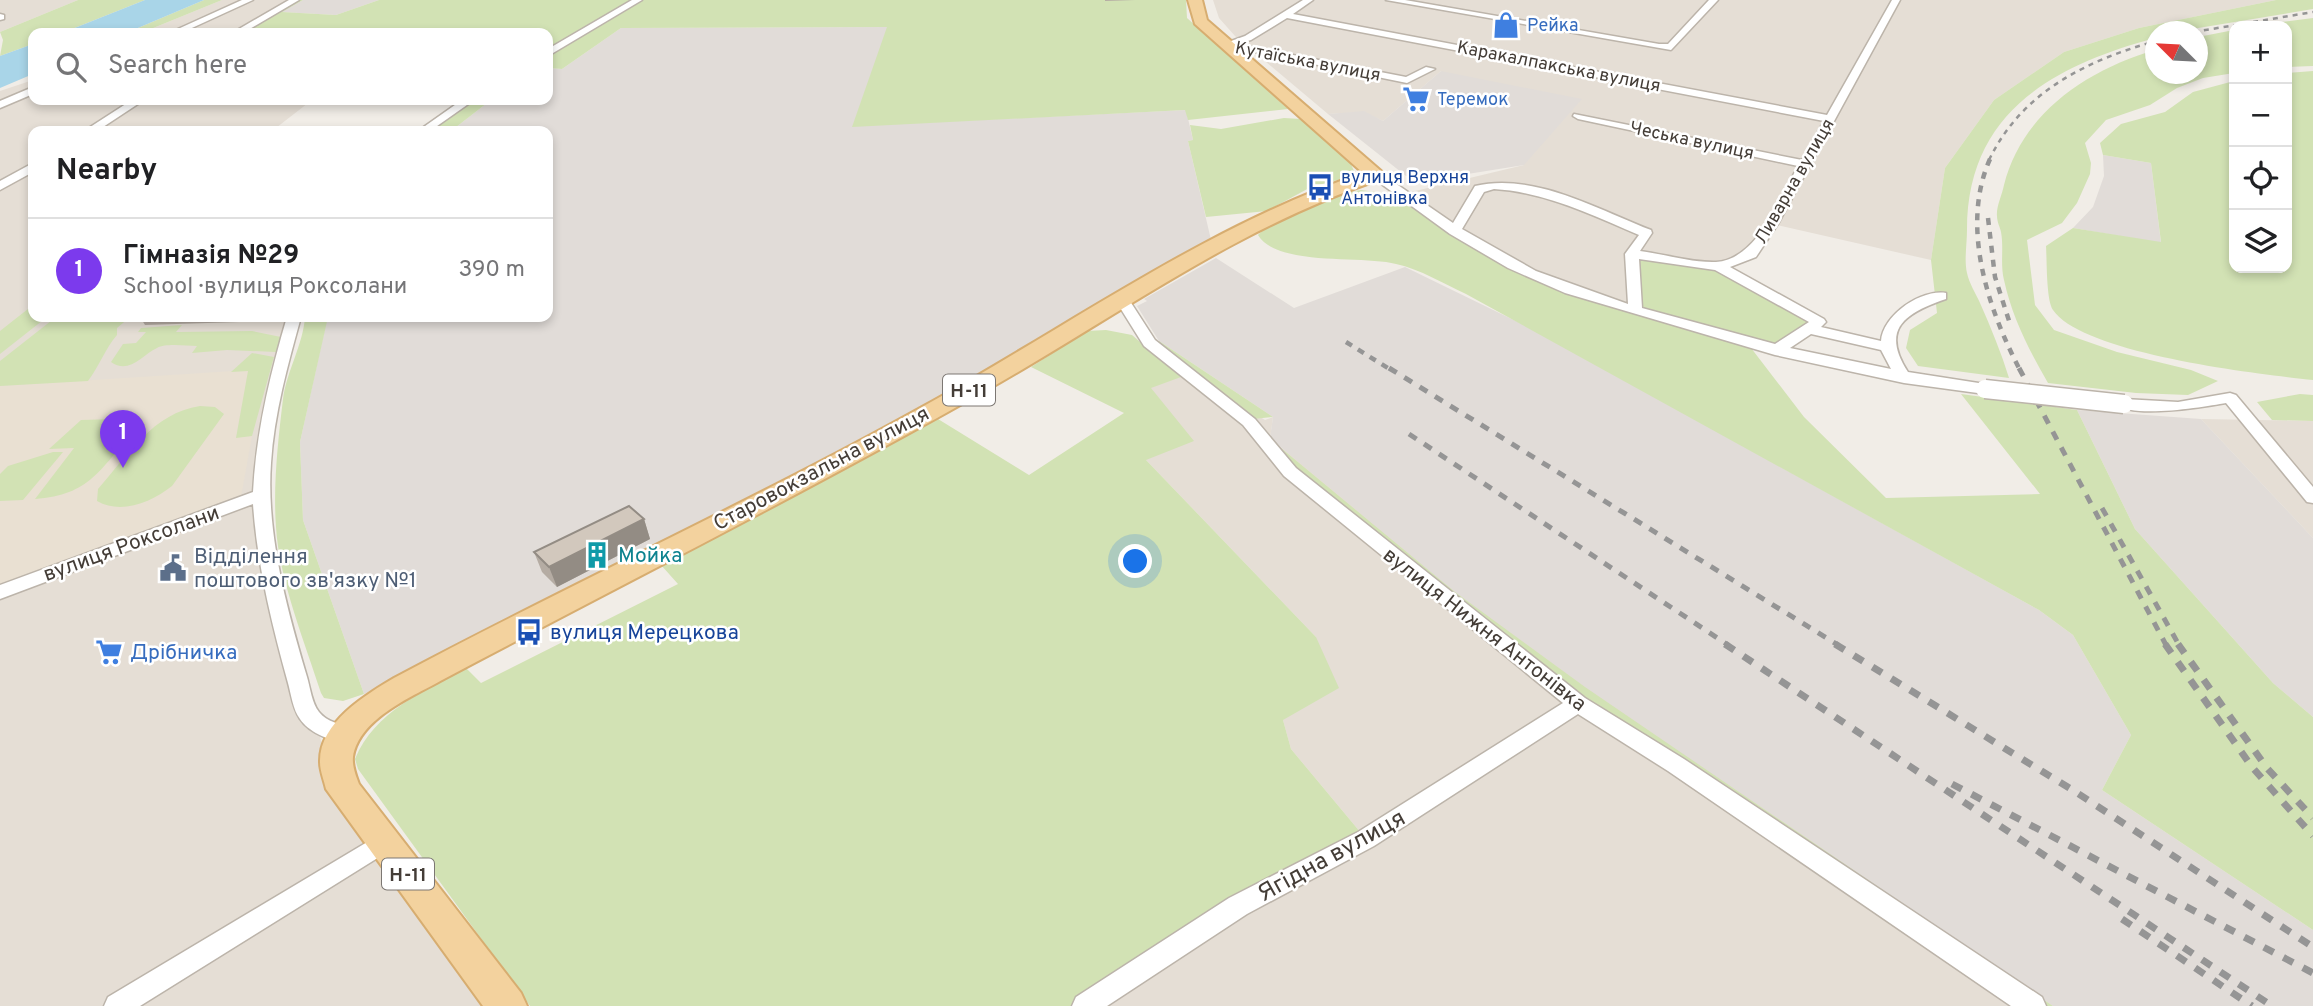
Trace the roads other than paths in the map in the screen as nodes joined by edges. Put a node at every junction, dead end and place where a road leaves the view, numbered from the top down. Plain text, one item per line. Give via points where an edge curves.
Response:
1 (248, 0) edge
2 (296, 0) edge
3 (638, 0) edge
4 (1195, 0) edge
5 (1309, 0) edge
6 (1390, 0) edge
7 (1714, 0) edge
8 (1896, 0) edge
9 (1286, 15) junction
10 (185, 28) edge
11 (246, 28) edge
12 (1225, 45) junction
13 (553, 50) edge
14 (1430, 69) dead end
15 (28, 92) edge
16 (0, 105) edge
17 (131, 105) edge
18 (462, 105) edge
19 (1578, 116) dead end
20 (1831, 119) junction
21 (98, 126) edge
22 (431, 126) edge
23 (1805, 164) junction
24 (28, 170) edge
25 (1375, 175) junction
26 (0, 186) edge
27 (1455, 231) junction
28 (1632, 254) junction
29 (1719, 266) junction
30 (1941, 296) dead end
31 (1121, 298) junction
32 (1634, 311) junction
33 (293, 322) edge
34 (1809, 329) junction
35 (1888, 347) junction
36 (1775, 351) junction
37 (1904, 377) junction
38 (261, 495) junction
39 (2313, 498) edge
40 (0, 592) edge
41 (1578, 704) junction
42 (344, 734) junction
43 (384, 842) junction
44 (117, 1006) edge
45 (506, 1006) edge
46 (1085, 1006) edge
47 (2033, 1006) edge

1 - 10 street
2 - 11 street
3 - 13 street
4 - 12 main road via 1200,21
5 - 9 street
6 - 7 street via 1671,47
8 - 20 street, Ливарна вулиця
9 - 12 street via 1248,38
9 - 20 street, Каракалпакська вулиця
12 - 14 street, Кутаїська вулиця via 1407,80
12 - 25 main road
15 - 16 street
17 - 21 street
18 - 22 street
19 - 23 street, Чеська вулиця
20 - 23 street, Ливарна вулиця
23 - 29 street, Ливарна вулиця via 1751,254
24 - 26 street
25 - 27 street
25 - 31 main road, Старовокзальна вулиця / Н-11 via 1289,207
27 - 28 street via 1479,189 1510,184 1646,233
27 - 32 street via 1547,281
28 - 29 street, Ливарна вулиця
28 - 32 street
29 - 34 street via 1819,322
30 - 35 street via 1915,305 1891,326
31 - 41 street, вулиця Нижня Антонівка via 1149,343 1249,422 1290,472
31 - 42 main road, Старовокзальна вулиця / Н-11 via 987,381 433,671 393,694
32 - 36 street
33 - 38 street via 274,399
34 - 35 street
34 - 36 street
35 - 37 street
36 - 37 street
37 - 39 street, bridge via 2124,404 2178,407 2230,398
38 - 40 street, вулиця Роксолани
38 - 42 street via 289,650 308,715 323,727
41 - 46 street, Ягідна вулиця via 1366,839 1238,906
41 - 47 street, вулиця Нижня Антонівка
42 - 43 main road, Н-11 via 336,759 343,789
43 - 44 street
43 - 45 main road, Н-11

